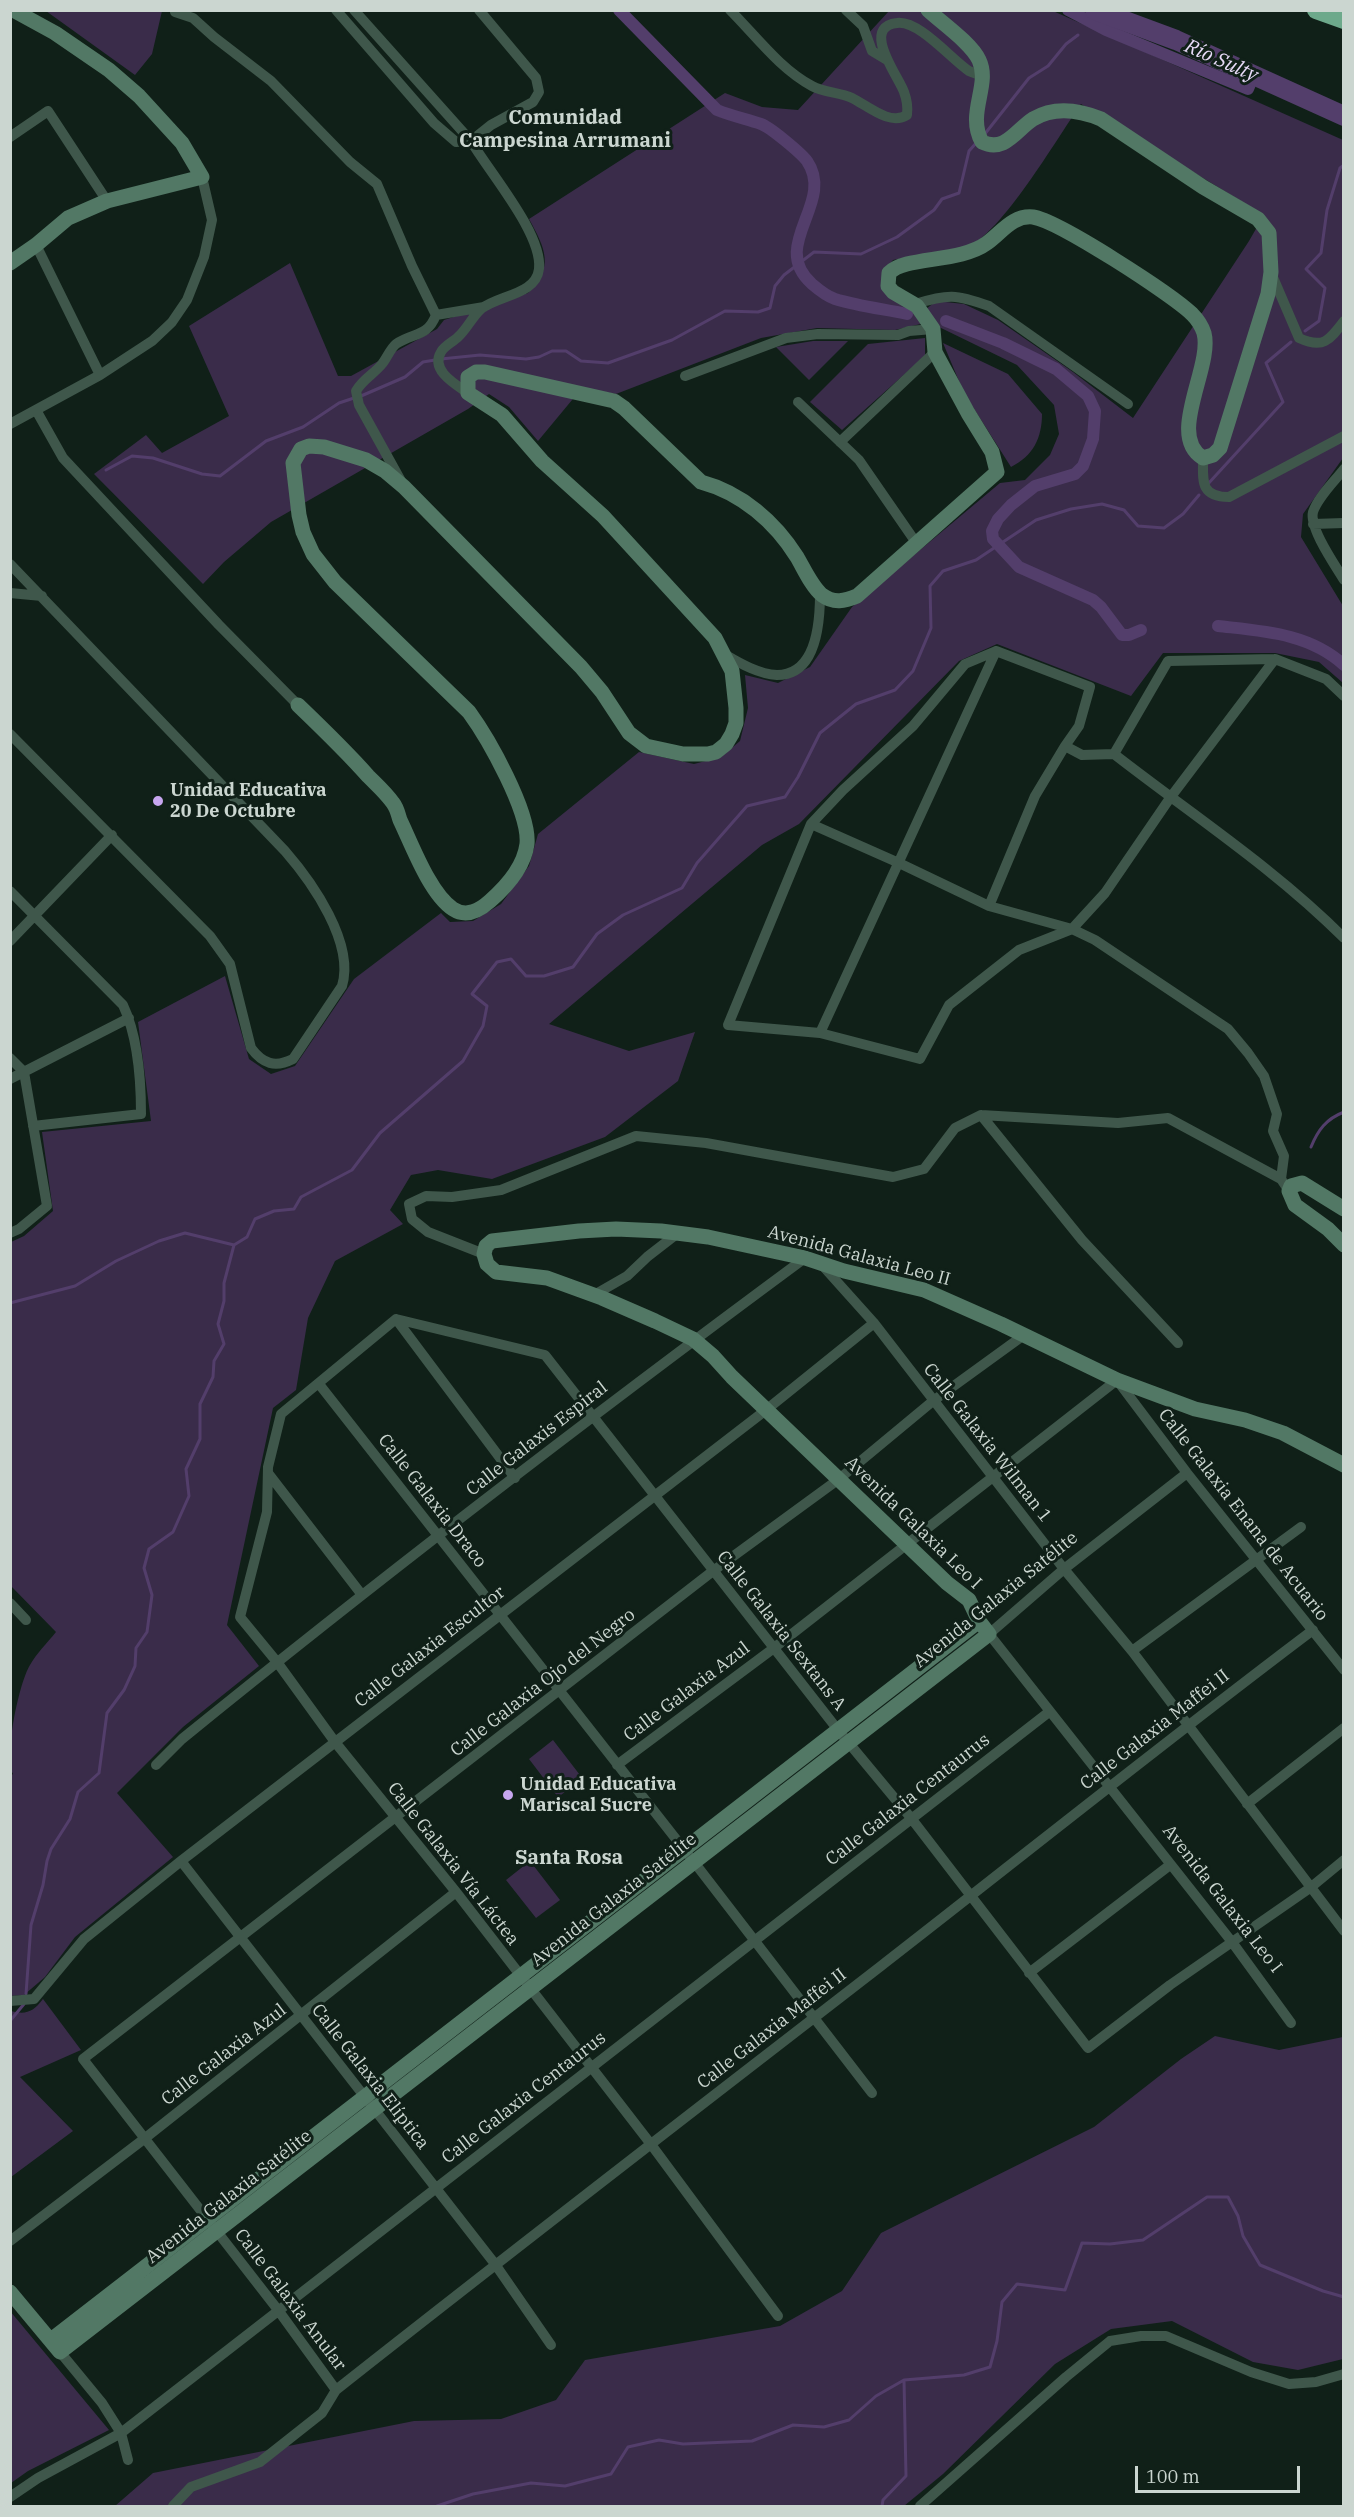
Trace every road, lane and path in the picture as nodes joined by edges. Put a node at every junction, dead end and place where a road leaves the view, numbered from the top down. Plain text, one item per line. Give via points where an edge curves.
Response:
1 (336, 10) edge
2 (354, 10) edge
3 (479, 10) edge
4 (730, 10) edge
5 (846, 10) edge
6 (928, 10) edge
7 (1316, 10) edge
8 (12, 11) edge
9 (175, 12) edge
10 (1344, 20) edge
11 (887, 60) junction
12 (982, 76) junction
13 (10, 137) edge
14 (471, 141) junction
15 (202, 177) junction
16 (107, 201) junction
17 (36, 245) junction
18 (10, 263) edge
19 (1270, 272) junction
20 (915, 304) junction
21 (484, 307) junction
22 (436, 315) junction
23 (1344, 321) edge
24 (933, 329) junction
25 (935, 352) junction
26 (100, 375) junction
27 (685, 376) dead end
28 (468, 393) junction
29 (798, 402) dead end
30 (1128, 404) dead end
31 (36, 410) junction
32 (10, 424) edge
33 (1344, 436) edge
34 (840, 442) junction
35 (1203, 458) junction
36 (1344, 469) edge
37 (404, 487) junction
38 (1344, 523) edge
39 (1313, 524) junction
40 (917, 544) junction
41 (10, 564) edge
42 (1344, 580) edge
43 (10, 593) edge
44 (820, 594) junction
45 (42, 596) junction
46 (996, 651) junction
47 (726, 655) junction
48 (1275, 659) junction
49 (1344, 696) edge
50 (298, 705) joint
51 (10, 734) edge
52 (1065, 746) junction
53 (1114, 753) junction
54 (1170, 798) junction
55 (811, 824) junction
56 (112, 835) junction
57 (899, 863) junction
58 (10, 891) edge
59 (989, 906) junction
60 (35, 916) junction
61 (1072, 929) junction
62 (1344, 938) edge
63 (10, 942) edge
64 (129, 1018) junction
65 (820, 1032) junction
66 (10, 1058) edge
67 (24, 1072) junction
68 (10, 1079) edge
69 (981, 1115) junction
70 (33, 1126) junction
71 (1285, 1185) junction
72 (1344, 1209) edge
73 (10, 1233) edge
74 (678, 1233) junction
75 (1344, 1245) edge
76 (484, 1254) junction
77 (805, 1258) junction
78 (821, 1264) junction
79 (594, 1295) junction
80 (396, 1319) junction
81 (874, 1323) junction
82 (1024, 1335) junction
83 (693, 1340) junction
84 (1178, 1343) dead end
85 (1117, 1380) junction
86 (319, 1384) junction
87 (933, 1401) junction
88 (766, 1410) junction
89 (594, 1417) junction
90 (1344, 1465) edge
91 (268, 1473) junction
92 (1187, 1473) junction
93 (992, 1477) junction
94 (515, 1478) junction
95 (838, 1479) junction
96 (654, 1496) junction
97 (1300, 1527) dead end
98 (438, 1536) junction
99 (908, 1545) junction
100 (1256, 1560) junction
101 (1064, 1569) junction
102 (713, 1571) junction
103 (362, 1595) junction
104 (10, 1603) edge
105 (500, 1614) junction
106 (26, 1620) dead end
107 (979, 1621) junction
108 (1313, 1630) junction
109 (989, 1634) junction
110 (774, 1648) junction
111 (1132, 1651) junction
112 (277, 1662) junction
113 (1344, 1670) edge
114 (560, 1691) junction
115 (1049, 1712) junction
116 (1188, 1725) junction
117 (1344, 1728) edge
118 (838, 1730) junction
119 (335, 1742) junction
120 (849, 1742) junction
121 (617, 1765) junction
122 (156, 1766) dead end
123 (1109, 1785) junction
124 (1247, 1804) junction
125 (395, 1817) junction
126 (911, 1818) junction
127 (683, 1850) junction
128 (1344, 1860) edge
129 (181, 1861) junction
130 (694, 1862) junction
131 (1170, 1865) junction
132 (1310, 1888) junction
133 (456, 1892) junction
134 (971, 1896) junction
135 (1344, 1930) edge
136 (240, 1937) junction
137 (754, 1942) junction
138 (1232, 1942) junction
139 (1029, 1973) junction
140 (520, 1976) junction
141 (531, 1989) junction
142 (13, 2002) edge
143 (301, 2015) junction
144 (814, 2017) junction
145 (1291, 2023) dead end
146 (83, 2059) joint
147 (591, 2067) junction
148 (872, 2093) dead end
149 (365, 2097) junction
150 (374, 2109) junction
151 (144, 2139) junction
152 (650, 2143) junction
153 (435, 2187) junction
154 (213, 2225) junction
155 (10, 2241) edge
156 (495, 2264) junction
157 (10, 2292) edge
158 (278, 2310) junction
159 (778, 2316) dead end
160 (551, 2345) dead end
161 (56, 2346) junction
162 (1344, 2374) edge
163 (336, 2390) junction
164 (121, 2433) junction
165 (128, 2460) dead end
166 (10, 2497) edge
167 (173, 2506) edge
168 (920, 2506) edge

1 - 14 street via 434,123 456,142
2 - 14 street
3 - 14 street via 536,78 539,92 533,102
4 - 11 street via 788,69 811,86 850,97 892,119 901,118 907,115 907,101
5 - 11 street via 863,26 872,51
6 - 12 street via 978,57
7 - 10 highway
8 - 15 street via 55,33 139,96 182,143
9 - 22 street via 194,18 271,81 350,162 377,184
11 - 12 street via 882,33 895,22 904,22 937,43 969,71
12 - 19 street via 975,123 982,142 998,146 1035,118 1052,112 1082,112 1101,119 1258,219 1269,233
13 - 16 street via 48,111
14 - 21 street via 498,178 539,258 537,278 530,285
15 - 16 street
15 - 26 street via 212,220 204,258 187,300 152,341
16 - 17 street via 68,218
17 - 18 street
17 - 26 street
19 - 23 street via 1299,338 1312,344 1325,341
19 - 35 street via 1257,333 1220,448
20 - 24 street
20 - 30 street via 943,296 963,297 989,306
20 - 35 street via 888,286 889,273 894,268 976,250 1021,218 1044,220 1143,278 1198,321 1205,348 1192,403 1189,439
21 - 22 street
21 - 28 street via 460,336 441,350 438,360 440,370
22 - 37 street via 424,332 394,345 381,366 356,391 359,405
24 - 25 street
24 - 27 street via 898,335 818,334 786,339
25 - 34 street
25 - 40 street via 992,452 997,472
26 - 31 street
28 - 44 street via 468,377 485,372 614,401 701,482 717,486 752,506 793,551
28 - 47 street via 502,415 542,461 603,516 705,625
29 - 34 street
31 - 32 street
31 - 50 street via 63,458
33 - 35 street via 1229,497 1216,497 1208,492 1203,481
34 - 40 street via 859,459
36 - 39 street via 1317,504
37 - 47 street via 581,667 639,743 698,755 716,752 726,744 736,723 732,671
37 - 50 street via 366,460 324,447 301,448 293,463 298,515 313,554 335,582 469,712 484,733 526,832 523,857 508,884 474,912 465,914 445,903 429,878 395,804
38 - 39 street
39 - 42 street
40 - 44 street via 857,596 844,601
41 - 45 street
43 - 45 street
44 - 47 street via 818,631 803,664 779,675 749,667
45 - 56 street via 285,851 321,898 344,954 345,976 293,1059 282,1065 268,1064 257,1056 251,1048 231,964 210,936
46 - 52 street via 1090,687 1079,726
46 - 55 street via 965,664 914,726
46 - 57 street
48 - 49 street via 1326,680
48 - 53 street via 1168,661
48 - 54 street
51 - 56 street
52 - 53 street via 1082,755
52 - 59 street via 1035,796
53 - 54 street
54 - 61 street via 1105,893
54 - 62 street via 1245,851
55 - 57 street
55 - 65 street via 728,1025
56 - 60 street
57 - 59 street
57 - 65 street
58 - 60 street
59 - 61 street
60 - 63 street
60 - 64 street via 123,1005
61 - 65 street via 1019,950 949,1005 920,1059
61 - 71 street via 1095,940 1228,1029 1248,1053 1264,1076 1277,1114 1273,1131 1284,1156
64 - 67 street
64 - 70 street via 141,1086 141,1114
66 - 67 street
67 - 68 street
67 - 70 street
69 - 71 street via 1118,1123 1168,1118
69 - 76 street via 955,1128 924,1169 893,1177 706,1143 636,1136 501,1190 452,1197 426,1196 409,1204 412,1219 428,1232
69 - 84 street via 1082,1240
70 - 73 street via 47,1206
71 - 72 street via 1302,1183
71 - 75 street via 1294,1205
74 - 76 street, Avenida Galaxia Leo II via 616,1229 501,1238 486,1246
74 - 77 street, Avenida Galaxia Leo II
74 - 79 street via 627,1276
76 - 79 street, Avenida Galaxia Leo I via 487,1264 496,1272 547,1278
77 - 78 street, Avenida Galaxia Leo II
77 - 83 street, Calle Galaxis Espiral
78 - 81 street, Calle Galaxia Wilman 1
78 - 82 street, Avenida Galaxia Leo II via 924,1290
79 - 83 street, Avenida Galaxia Leo I
80 - 86 street
80 - 89 street, Calle Galaxia Sextans A via 545,1355
80 - 94 street
81 - 87 street, Calle Galaxia Wilman 1
81 - 88 street, Calle Galaxia Escultor
82 - 85 street, Avenida Galaxia Leo II
82 - 87 street, Calle Galaxia Ojo del Negro
83 - 88 street, Avenida Galaxia Leo I
83 - 89 street, Calle Galaxis Espiral
85 - 90 street, Avenida Galaxia Leo II via 1196,1409 1284,1432
85 - 92 street, Calle Galaxia Enana de Acuario
85 - 93 street, Calle Galaxia Azul
86 - 91 street via 281,1413
86 - 98 street, Calle Galaxia Draco
87 - 93 street, Calle Galaxia Wilman 1
87 - 95 street, Calle Galaxia Ojo del Negro
88 - 95 street, Avenida Galaxia Leo I
88 - 96 street, Calle Galaxia Escultor
89 - 94 street, Calle Galaxis Espiral
89 - 96 street, Calle Galaxia Sextans A
91 - 103 street
91 - 112 street, Calle Galaxia Vía Láctea via 267,1512 240,1617
92 - 100 street, Calle Galaxia Enana de Acuario
92 - 101 street, Avenida Galaxia Satélite
93 - 99 street, Calle Galaxia Azul
93 - 101 street, Calle Galaxia Wilman 1
94 - 98 street, Calle Galaxis Espiral
95 - 99 street, Avenida Galaxia Leo I
95 - 102 street, Calle Galaxia Ojo del Negro
96 - 102 street, Calle Galaxia Sextans A
96 - 105 street, Calle Galaxia Escultor
97 - 100 street
98 - 103 street, Calle Galaxis Espiral
98 - 105 street, Calle Galaxia Draco
99 - 107 street, Avenida Galaxia Leo I via 969,1600
99 - 110 street, Calle Galaxia Azul
100 - 108 street, Calle Galaxia Enana de Acuario
100 - 111 street
101 - 109 street, Avenida Galaxia Satélite
101 - 111 street, Calle Galaxia Wilman 1
102 - 110 street, Calle Galaxia Sextans A
102 - 114 street, Calle Galaxia Ojo del Negro
103 - 112 street, Calle Galaxis Espiral
104 - 106 street
105 - 114 street, Calle Galaxia Draco
105 - 119 street, Calle Galaxia Escultor
107 - 109 street, Avenida Galaxia Leo I
107 - 118 street, Avenida Galaxia Satélite
108 - 113 street, Calle Galaxia Enana de Acuario
108 - 116 street, Calle Galaxia Maffei II
109 - 115 street, Avenida Galaxia Leo I
109 - 120 street, Avenida Galaxia Satélite
110 - 118 street, Calle Galaxia Sextans A
110 - 121 street, Calle Galaxia Azul
111 - 116 street, Calle Galaxia Wilman 1
112 - 119 street, Calle Galaxia Vía Láctea
112 - 122 street, Calle Galaxis Espiral via 182,1739
114 - 121 street, Calle Galaxia Draco
114 - 125 street, Calle Galaxia Ojo del Negro
115 - 123 street, Avenida Galaxia Leo I
115 - 126 street, Calle Galaxia Centaurus
116 - 123 street, Calle Galaxia Maffei II
116 - 124 street, Calle Galaxia Wilman 1
117 - 124 street
118 - 120 street, Calle Galaxia Sextans A
118 - 127 street, Avenida Galaxia Satélite
119 - 125 street, Calle Galaxia Vía Láctea
119 - 129 street, Calle Galaxia Escultor
120 - 126 street, Calle Galaxia Sextans A
120 - 130 street, Avenida Galaxia Satélite
121 - 127 street, Calle Galaxia Draco
123 - 131 street, Avenida Galaxia Leo I
123 - 134 street, Calle Galaxia Maffei II
124 - 132 street, Calle Galaxia Wilman 1
125 - 133 street, Calle Galaxia Vía Láctea
125 - 136 street, Calle Galaxia Ojo del Negro
126 - 134 street, Calle Galaxia Sextans A
126 - 137 street, Calle Galaxia Centaurus
127 - 130 street, Calle Galaxia Draco
127 - 140 street, Avenida Galaxia Satélite
128 - 132 street
129 - 136 street, Calle Galaxia Elíptica
129 - 142 street, Calle Galaxia Escultor via 84,1939 34,1999
130 - 137 street, Calle Galaxia Draco
130 - 141 street, Avenida Galaxia Satélite
131 - 138 street, Avenida Galaxia Leo I
131 - 139 street
132 - 135 street, Calle Galaxia Wilman 1
132 - 138 street
133 - 140 street, Calle Galaxia Vía Láctea
133 - 143 street, Calle Galaxia Azul
134 - 139 street, Calle Galaxia Sextans A
134 - 144 street, Calle Galaxia Maffei II
136 - 143 street, Calle Galaxia Elíptica
136 - 146 street, Calle Galaxia Ojo del Negro
137 - 144 street, Calle Galaxia Draco
137 - 147 street, Calle Galaxia Centaurus
138 - 139 street, Calle Galaxia Sextans A via 1088,2048
138 - 145 street, Avenida Galaxia Leo I
140 - 141 street, Calle Galaxia Vía Láctea
140 - 149 street, Avenida Galaxia Satélite
141 - 147 street, Calle Galaxia Vía Láctea
141 - 150 street, Avenida Galaxia Satélite
143 - 149 street, Calle Galaxia Elíptica
143 - 151 street, Calle Galaxia Azul
144 - 148 street, Calle Galaxia Draco
144 - 152 street, Calle Galaxia Maffei II
146 - 151 street, Calle Galaxia Anular
147 - 152 street, Calle Galaxia Vía Láctea
147 - 153 street, Calle Galaxia Centaurus
149 - 150 street, Calle Galaxia Elíptica
149 - 154 street, Avenida Galaxia Satélite
150 - 153 street, Calle Galaxia Elíptica
150 - 154 street, Avenida Galaxia Satélite
151 - 154 street, Calle Galaxia Anular
151 - 155 street, Calle Galaxia Azul
152 - 156 street, Calle Galaxia Maffei II
152 - 159 street, Calle Galaxia Vía Láctea
153 - 156 street, Calle Galaxia Elíptica
153 - 158 street, Calle Galaxia Centaurus
154 - 158 street, Calle Galaxia Anular
154 - 161 street, Avenida Galaxia Satélite
156 - 160 street, Calle Galaxia Elíptica
156 - 163 street, Calle Galaxia Maffei II
157 - 161 street
158 - 163 street, Calle Galaxia Anular
158 - 164 street, Calle Galaxia Centaurus
161 - 164 street
162 - 168 street via 1289,2384 1166,2336 1110,2341
163 - 167 street, Calle Galaxia Maffei II via 322,2413 260,2462 191,2487
164 - 165 street
164 - 166 street, Calle Galaxia Centaurus

